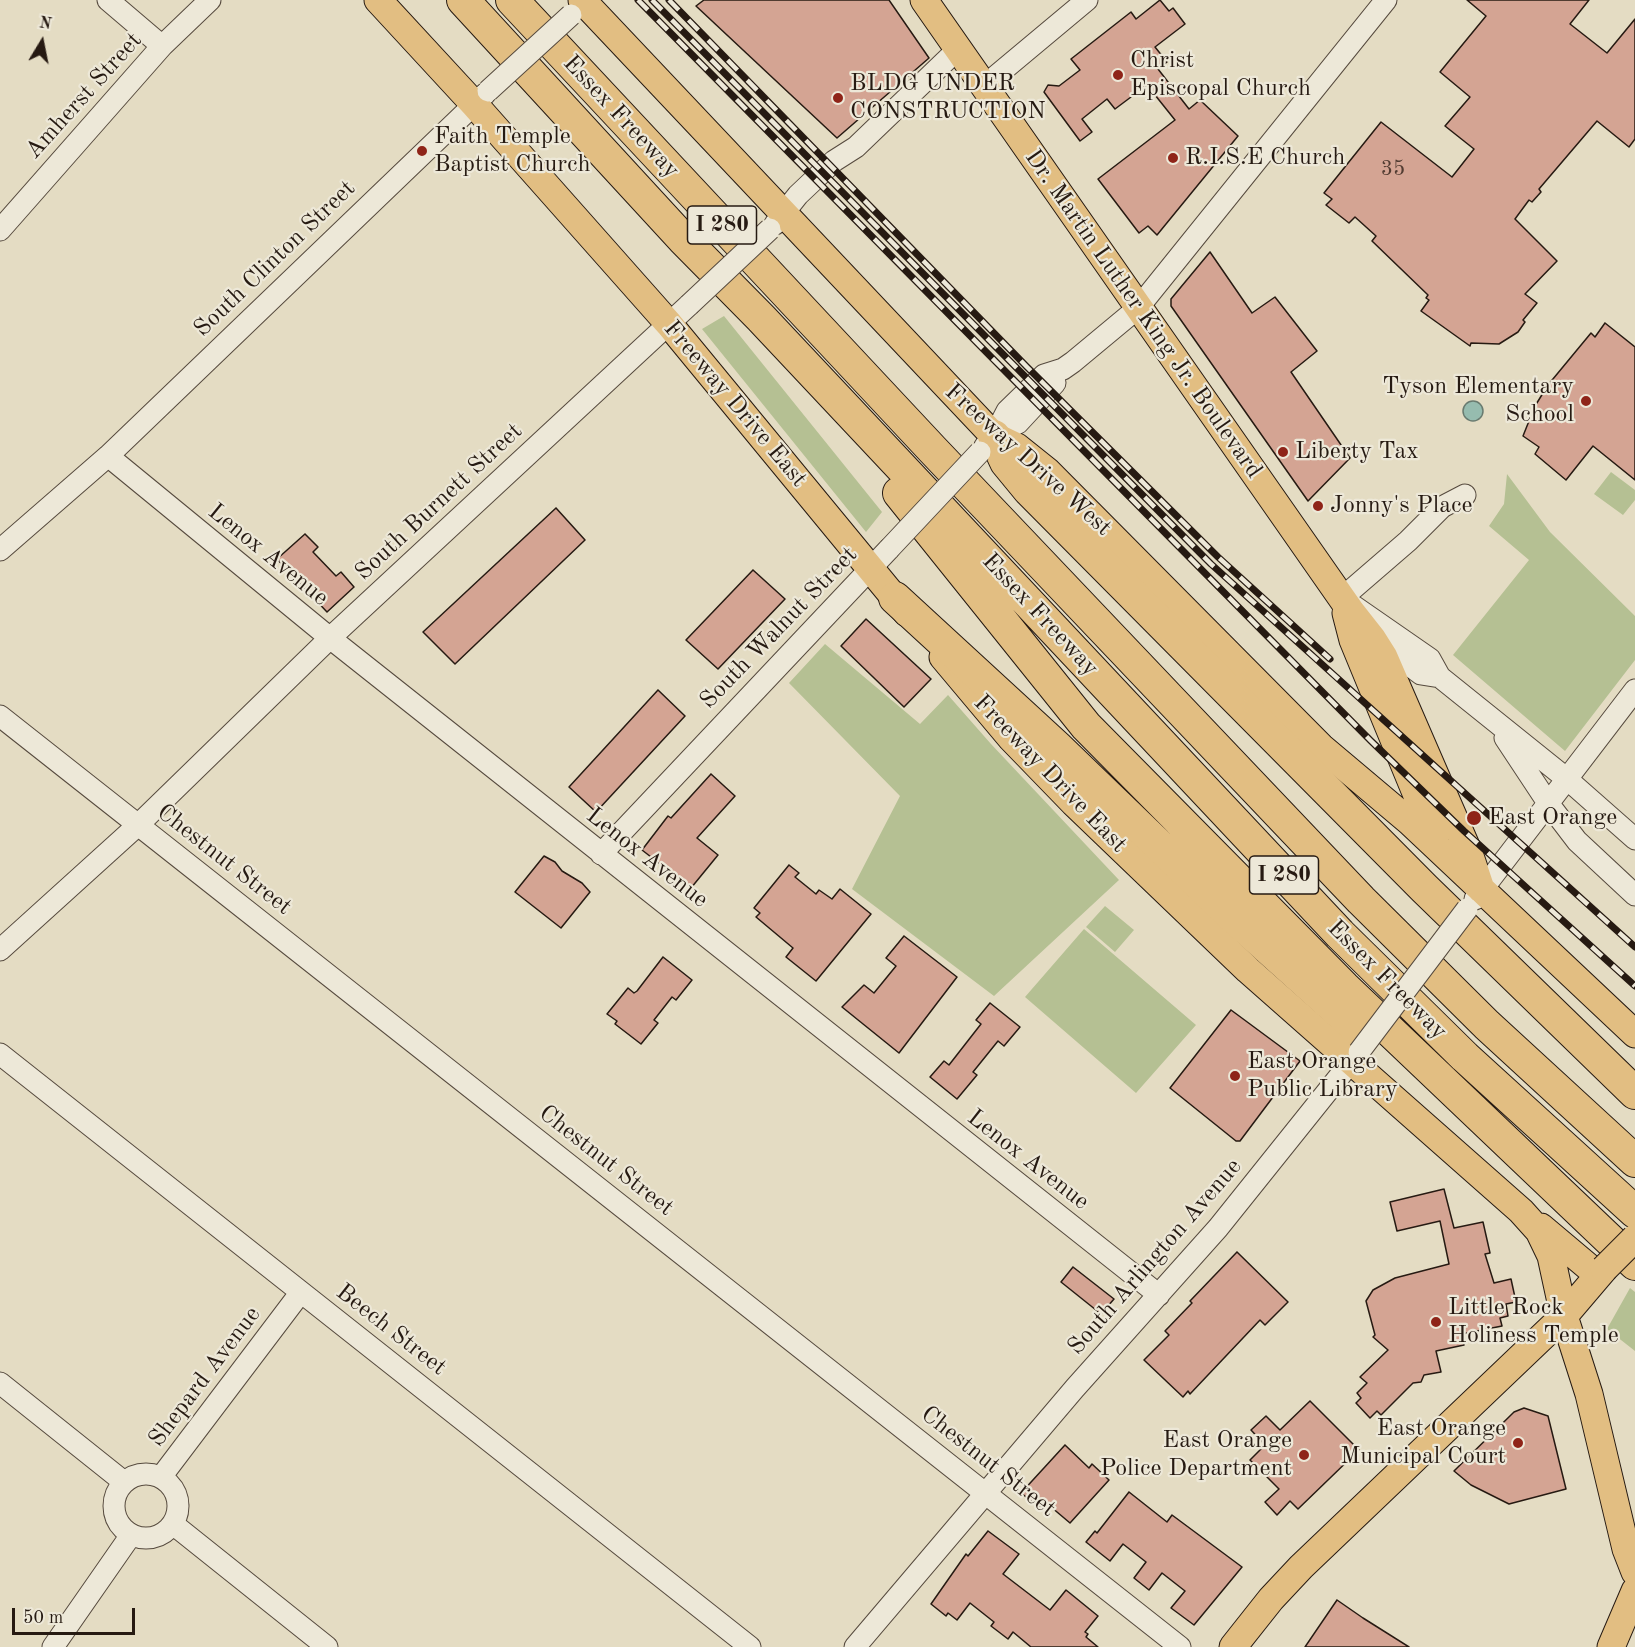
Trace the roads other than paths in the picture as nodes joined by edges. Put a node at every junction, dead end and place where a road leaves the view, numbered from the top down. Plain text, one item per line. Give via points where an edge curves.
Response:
1 (108, 0) edge
2 (210, 0) edge
3 (378, 0) edge
4 (463, 0) edge
5 (512, 0) edge
6 (924, 0) edge
7 (1087, 0) edge
8 (1386, 0) edge
9 (583, 4) edge
10 (162, 46) junction
11 (958, 49) junction
12 (984, 86) junction
13 (481, 98) junction
14 (777, 223) junction
15 (0, 230) edge
16 (1138, 308) junction
17 (761, 318) junction
18 (669, 324) junction
19 (987, 444) junction
20 (108, 456) junction
21 (1465, 495) dead end
22 (0, 550) edge
23 (870, 568) junction
24 (895, 598) junction
25 (1342, 598) junction
26 (330, 638) junction
27 (1372, 638) junction
28 (1440, 677) junction
29 (1635, 690) edge
30 (0, 716) edge
31 (1497, 725) junction
32 (1567, 779) junction
33 (1548, 803) junction
34 (138, 825) junction
35 (1635, 839) edge
36 (1440, 852) junction
37 (601, 854) junction
38 (1635, 895) edge
39 (1474, 899) junction
40 (0, 950) edge
41 (1635, 1034) edge
42 (0, 1054) edge
43 (1355, 1057) junction
44 (1635, 1094) edge
45 (1635, 1161) edge
46 (1521, 1211) junction
47 (1635, 1212) edge
48 (1635, 1238) edge
49 (1635, 1265) edge
50 (1601, 1272) junction
51 (301, 1292) junction
52 (1159, 1295) junction
53 (1564, 1316) junction
54 (0, 1383) edge
55 (161, 1477) junction
56 (124, 1482) junction
57 (986, 1492) junction
58 (173, 1524) junction
59 (131, 1534) junction
60 (1635, 1572) edge
61 (1635, 1591) edge
62 (53, 1647) edge
63 (327, 1647) edge
64 (750, 1647) edge
65 (855, 1647) edge
66 (1180, 1647) edge
67 (1233, 1647) edge
68 (1611, 1647) edge

1 - 10 street
2 - 10 street, Amherst Street
3 - 13 main road, Freeway Drive East
4 - 17 highway, Essex Freeway / I 280
5 - 45 highway, Essex Freeway / I 280 via 1361,900 1486,1025
6 - 11 main road, Dr. Martin Luther King Jr. Boulevard
7 - 12 street
8 - 16 street, South Walnut Street
9 - 13 street, South Clinton Street, bridge
9 - 14 main road, Freeway Drive West
10 - 15 street, Amherst Street
11 - 12 main road, Dr. Martin Luther King Jr. Boulevard
11 - 14 street, South Burnett Street via 798,195
12 - 16 main road, Dr. Martin Luther King Jr. Boulevard
13 - 18 main road, Freeway Drive East
13 - 20 street, South Clinton Street
14 - 18 street, South Burnett Street, bridge
14 - 19 main road, Freeway Drive West
16 - 19 street, South Walnut Street via 1063,369 1044,375 1007,411
16 - 25 main road, Dr. Martin Luther King Jr. Boulevard
17 - 47 highway, Essex Freeway / I 280 via 1340,934 1473,1065
17 - 49 highway via 1086,726 1344,987
18 - 23 main road, Freeway Drive East
18 - 26 street, South Burnett Street
19 - 23 street, South Walnut Street, bridge
19 - 36 main road, Freeway Drive West via 1017,447 1047,471 1321,747
19 - 44 highway via 1424,888
20 - 22 street, South Clinton Street
20 - 26 street, Lenox Avenue
21 - 25 street via 1442,507
23 - 24 main road, Freeway Drive East
23 - 37 street, South Walnut Street
24 - 43 main road, Freeway Drive East via 991,716 1074,803 1248,970
24 - 49 highway via 1318,994 1496,1151
25 - 27 main road, Dr. Martin Luther King Jr. Boulevard
25 - 28 street via 1424,654
25 - 36 main road, Dr. Martin Luther King Jr. Boulevard via 1353,640
26 - 34 street, South Burnett Street
26 - 37 street, Lenox Avenue
27 - 28 street via 1421,674
27 - 39 main road, Dr. Martin Luther King Jr. Boulevard via 1384,657 1465,843
28 - 31 street
29 - 32 street, South Arlington Avenue
30 - 34 street, Chestnut Street
31 - 32 street
31 - 33 street
32 - 33 street, South Arlington Avenue
32 - 35 street
33 - 38 street via 1590,855
33 - 39 street, South Arlington Avenue
34 - 40 street, South Burnett Street
34 - 57 street, Chestnut Street
36 - 39 main road, Dr. Martin Luther King Jr. Boulevard
37 - 52 street, Lenox Avenue
39 - 41 main road, Dr. Martin Luther King Jr. Boulevard
39 - 43 street, South Arlington Avenue, bridge
42 - 51 street, Beech Street
43 - 46 main road, Freeway Drive East
43 - 52 street, South Arlington Avenue via 1238,1205
46 - 50 main road
46 - 53 main road, Freeway Drive East via 1548,1247
48 - 50 main road, bridge
50 - 53 main road
51 - 55 street, Shepard Avenue
51 - 64 street, Beech Street
52 - 57 street, South Arlington Avenue
53 - 60 main road, Freeway Drive East via 1589,1394
53 - 67 main road via 1301,1567
54 - 56 street
55 - 56 street via 148,1473
55 - 58 street, Shepard Avenue via 170,1483 178,1501
56 - 59 street via 117,1490 114,1510 117,1520
57 - 65 street, South Arlington Avenue
57 - 66 street, Chestnut Street
58 - 59 street via 154,1538
58 - 63 street
59 - 62 street
61 - 68 main road

